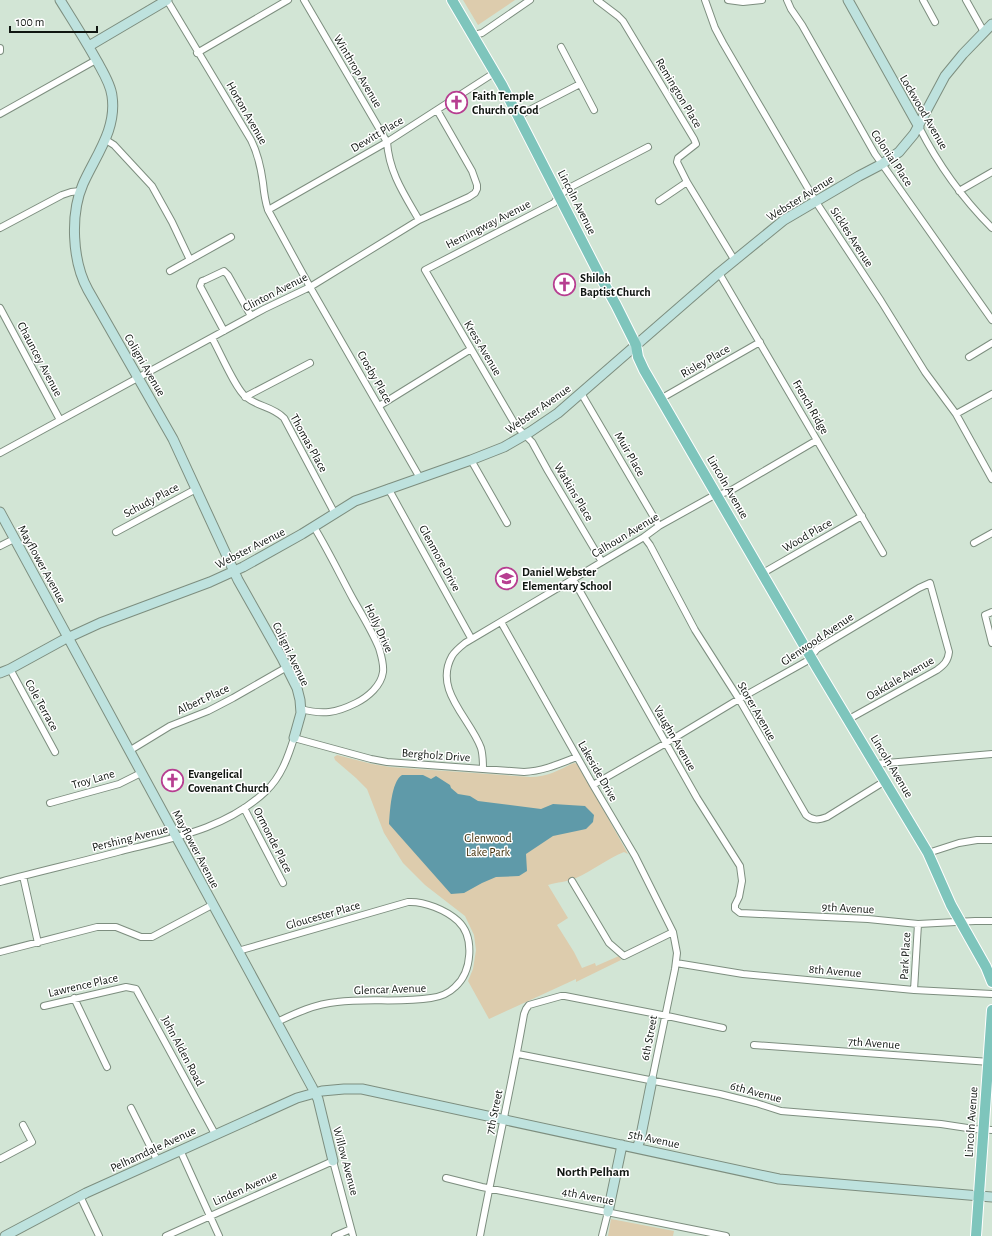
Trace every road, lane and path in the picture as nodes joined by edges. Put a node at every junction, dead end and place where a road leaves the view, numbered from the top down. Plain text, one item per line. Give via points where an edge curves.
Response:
1 (60, 0) edge
2 (167, 0) edge
3 (288, 0) edge
4 (304, 0) edge
5 (452, 0) edge
6 (530, 0) edge
7 (597, 0) edge
8 (705, 0) edge
9 (728, 0) edge
10 (762, 0) edge
11 (787, 0) edge
12 (848, 0) edge
13 (923, 0) edge
14 (966, 0) edge
15 (935, 22) dead end
16 (992, 24) edge
17 (984, 32) junction
18 (474, 35) junction
19 (89, 46) junction
20 (561, 47) dead end
21 (0, 48) edge
22 (0, 51) edge
23 (197, 53) junction
24 (96, 60) junction
25 (494, 72) junction
26 (580, 84) junction
27 (437, 110) junction
28 (594, 110) dead end
29 (0, 114) edge
30 (518, 116) junction
31 (919, 127) junction
32 (106, 140) junction
33 (387, 142) junction
34 (648, 147) dead end
35 (882, 164) junction
36 (992, 172) edge
37 (687, 182) junction
38 (80, 191) junction
39 (960, 191) junction
40 (559, 196) junction
41 (659, 201) dead end
42 (816, 202) junction
43 (268, 210) junction
44 (419, 220) junction
45 (0, 228) edge
46 (992, 228) edge
47 (231, 237) dead end
48 (190, 260) junction
49 (735, 261) junction
50 (425, 270) joint
51 (170, 271) dead end
52 (719, 273) junction
53 (310, 287) junction
54 (0, 308) edge
55 (251, 316) junction
56 (992, 320) edge
57 (224, 331) junction
58 (212, 338) junction
59 (760, 342) junction
60 (992, 343) edge
61 (636, 345) junction
62 (471, 349) junction
63 (969, 357) dead end
64 (310, 362) dead end
65 (139, 377) junction
66 (582, 394) junction
67 (992, 394) edge
68 (246, 397) junction
69 (662, 398) junction
70 (379, 406) junction
71 (956, 414) junction
72 (60, 420) junction
73 (524, 436) junction
74 (817, 440) junction
75 (0, 453) edge
76 (471, 460) junction
77 (420, 478) junction
78 (992, 479) edge
79 (388, 488) junction
80 (196, 489) junction
81 (716, 495) junction
82 (0, 512) edge
83 (335, 514) junction
84 (862, 516) junction
85 (507, 523) dead end
86 (314, 526) junction
87 (659, 526) junction
88 (116, 532) dead end
89 (992, 533) edge
90 (644, 537) junction
91 (14, 539) junction
92 (974, 542) dead end
93 (0, 546) edge
94 (883, 553) dead end
95 (602, 562) junction
96 (234, 571) junction
97 (763, 573) junction
98 (573, 579) junction
99 (930, 584) joint
100 (992, 612) edge
101 (501, 622) junction
102 (68, 638) junction
103 (472, 638) junction
104 (992, 643) edge
105 (811, 656) junction
106 (286, 667) junction
107 (10, 669) junction
108 (0, 673) edge
109 (738, 699) junction
110 (301, 709) junction
111 (849, 719) junction
112 (294, 738) junction
113 (666, 743) junction
114 (129, 751) junction
115 (55, 752) dead end
116 (992, 754) edge
117 (577, 757) junction
118 (875, 764) junction
119 (483, 769) junction
120 (141, 773) junction
121 (885, 780) junction
122 (593, 785) junction
123 (50, 803) dead end
124 (244, 808) junction
125 (176, 838) junction
126 (992, 840) edge
127 (928, 853) junction
128 (23, 876) junction
129 (572, 881) dead end
130 (0, 882) edge
131 (283, 883) dead end
132 (414, 902) joint
133 (212, 905) junction
134 (735, 909) joint
135 (992, 921) edge
136 (961, 922) junction
137 (918, 924) junction
138 (673, 932) junction
139 (38, 943) junction
140 (238, 951) junction
141 (0, 952) edge
142 (676, 963) junction
143 (992, 982) edge
144 (126, 987) joint
145 (914, 990) junction
146 (992, 994) edge
147 (74, 998) junction
148 (44, 1006) dead end
149 (992, 1010) edge
150 (666, 1015) junction
151 (277, 1022) junction
152 (722, 1028) dead end
153 (754, 1045) dead end
154 (518, 1054) junction
155 (990, 1062) edge
156 (107, 1067) dead end
157 (652, 1080) junction
158 (314, 1092) junction
159 (132, 1108) dead end
160 (504, 1120) junction
161 (23, 1125) dead end
162 (988, 1129) edge
163 (216, 1134) junction
164 (622, 1145) junction
165 (637, 1148) junction
166 (180, 1150) junction
167 (0, 1159) edge
168 (157, 1160) junction
169 (333, 1161) junction
170 (446, 1178) dead end
171 (490, 1189) junction
172 (80, 1196) junction
173 (979, 1196) junction
174 (992, 1197) edge
175 (608, 1212) junction
176 (210, 1216) junction
177 (351, 1229) junction
178 (5, 1236) edge
179 (99, 1236) edge
180 (166, 1236) edge
181 (219, 1236) edge
182 (335, 1236) edge
183 (353, 1236) edge
184 (480, 1236) edge
185 (602, 1236) edge
186 (726, 1236) edge
187 (976, 1236) edge

1 - 19 street, Coligni Avenue
2 - 19 street
2 - 23 street, Horton Avenue
3 - 23 street
4 - 33 street, Winthrop Avenue
5 - 18 main road, Lincoln Avenue
6 - 18 street via 482,33
7 - 37 street, Remington Place via 622,21 694,139 696,144 678,158 677,162
8 - 42 street, Sickles Avenue via 723,43
9 - 10 street
11 - 35 street, Colonial Place
12 - 31 street, Lockwood Avenue
13 - 15 street
14 - 17 street
16 - 17 street, Webster Avenue
17 - 31 street, Webster Avenue via 945,76
18 - 25 main road, Lincoln Avenue
19 - 24 street, Coligni Avenue
20 - 26 street
21 - 22 street
23 - 43 street, Horton Avenue via 256,151
24 - 29 street
24 - 32 street, Coligni Avenue via 112,94 112,118
25 - 27 street, Dewitt Place
25 - 30 main road, Lincoln Avenue
26 - 28 street
26 - 30 street
27 - 33 street, Dewitt Place
27 - 44 street, Clinton Avenue via 472,171 477,189 469,197
30 - 40 main road, Lincoln Avenue
31 - 35 street, Webster Avenue via 903,148
31 - 39 street, Lockwood Avenue via 945,172
32 - 38 street, Coligni Avenue
32 - 48 street via 114,145 152,186
33 - 43 street, Dewitt Place
33 - 44 street, Winthrop Avenue via 391,167
34 - 40 street, Hemingway Avenue via 569,188
35 - 42 street, Webster Avenue
35 - 56 street, Colonial Place
36 - 39 street
37 - 41 street
37 - 49 street, Remington Place
38 - 45 street via 62,194
38 - 65 street, Coligni Avenue via 75,237 80,273
39 - 46 street, Lockwood Avenue via 970,206
40 - 50 street, Hemingway Avenue via 554,203
40 - 61 main road, Lincoln Avenue
42 - 49 street, Webster Avenue via 784,220
42 - 71 street, Sickles Avenue via 925,372
43 - 53 street, Horton Avenue
44 - 53 street, Clinton Avenue
47 - 48 street
48 - 51 street
49 - 52 street, Webster Avenue
50 - 62 street, Kress Avenue
52 - 59 street, French Ridge
52 - 61 street, Webster Avenue
53 - 55 street, Clinton Avenue
53 - 70 street, Crosby Place
54 - 72 street, Chauncey Avenue
55 - 57 street, Clinton Avenue
55 - 57 street via 224,271 202,281 200,286
57 - 58 street, Clinton Avenue
58 - 65 street, Clinton Avenue
58 - 68 street, Thomas Place
59 - 69 street, Risley Place
59 - 74 street, French Ridge
60 - 63 street
61 - 66 street, Webster Avenue
61 - 69 main road, Lincoln Avenue via 638,357
62 - 70 street
62 - 73 street, Kress Avenue
64 - 68 street
65 - 72 street, Clinton Avenue
65 - 80 street, Coligni Avenue via 173,439
66 - 73 street, Webster Avenue
66 - 87 street, Muir Place
67 - 71 street
68 - 83 street, Thomas Place via 273,409 284,418
69 - 81 main road, Lincoln Avenue
70 - 77 street, Crosby Place
71 - 78 street, Sickles Avenue
72 - 75 street, Clinton Avenue
73 - 76 street, Webster Avenue
73 - 95 street, Watkins Place via 532,442
74 - 81 street, Calhoun Avenue via 730,491
74 - 84 street, French Ridge
76 - 77 street, Webster Avenue
76 - 85 street
77 - 79 street, Webster Avenue
79 - 83 street, Webster Avenue via 355,501
79 - 103 street, Glenmore Drive
80 - 88 street, Schudy Place
80 - 96 street, Coligni Avenue
81 - 87 street, Calhoun Avenue
81 - 97 main road, Lincoln Avenue
82 - 91 street, Mayflower Avenue
83 - 86 street, Webster Avenue
84 - 94 street, French Ridge
84 - 97 street, Wood Place
86 - 96 street, Webster Avenue
86 - 110 street, Holly Drive via 372,633 382,659 383,670 372,692 351,706 328,713
87 - 90 street, Calhoun Avenue
89 - 92 street
90 - 95 street, Calhoun Avenue
90 - 109 street, Storer Avenue via 695,630
91 - 93 street
91 - 102 street, Mayflower Avenue
95 - 98 street, Calhoun Avenue
96 - 102 street, Webster Avenue
96 - 106 street, Coligni Avenue
97 - 105 main road, Lincoln Avenue
98 - 101 street, Calhoun Avenue
98 - 113 street, Vaughn Avenue
99 - 105 street, Glenwood Avenue via 919,588 817,649
99 - 111 street, Oakdale Avenue via 949,652 944,665
100 - 104 street via 985,615
101 - 103 street, Calhoun Avenue
101 - 117 street, Lakeside Drive
102 - 107 street, Webster Avenue
102 - 114 street, Mayflower Avenue
103 - 119 street, Calhoun Avenue via 453,655 448,668 448,688 476,736 481,749
105 - 109 street, Glenwood Avenue via 807,661
105 - 111 main road, Lincoln Avenue
106 - 110 street, Coligni Avenue via 296,688
106 - 114 street, Albert Place via 208,711 170,726
107 - 108 street, Webster Avenue
107 - 115 street, Cole Terrace
109 - 113 street, Glenwood Avenue
109 - 121 street, Storer Avenue via 797,802 809,818 819,820 827,817
110 - 112 street, Coligni Avenue
111 - 118 main road, Lincoln Avenue
112 - 119 street, Bergholz Drive via 387,762
112 - 124 street, Pershing Avenue via 286,762 273,783
113 - 122 street, Glenwood Avenue
113 - 134 street, Vaughn Avenue via 740,866 742,881 740,898
114 - 120 street, Mayflower Avenue
116 - 118 street
117 - 119 street, Bergholz Drive via 534,772
117 - 122 street, Lakeside Drive
118 - 121 main road, Lincoln Avenue
120 - 123 street, Troy Lane via 119,784
120 - 125 street, Mayflower Avenue
121 - 127 main road, Lincoln Avenue
122 - 138 street, Lakeside Drive via 635,856
124 - 125 street, Pershing Avenue via 224,821
124 - 131 street, Ormonde Place
125 - 128 street, Pershing Avenue
125 - 133 street, Mayflower Avenue
126 - 127 street via 959,843
127 - 136 main road, Lincoln Avenue
128 - 130 street, Pershing Avenue
128 - 139 street
129 - 138 street via 609,943 624,956
132 - 140 street, Gloucester Place
132 - 151 street, Glencar Avenue via 445,912 457,920 464,929 469,945 469,964 456,987 432,998 358,1000 320,1005
133 - 139 street via 152,937 141,937 123,929 97,927
133 - 140 street, Mayflower Avenue
134 - 137 street, 9th Avenue via 740,913
135 - 136 street, 9th Avenue
136 - 137 street, 9th Avenue
136 - 143 main road, Lincoln Avenue
137 - 145 street, Park Place
138 - 142 street, 6th Street via 677,952
139 - 141 street
140 - 151 street, Mayflower Avenue
142 - 145 street, 8th Avenue via 743,974
142 - 150 street, 6th Street
144 - 147 street, Lawrence Place
144 - 163 street, John Alden Road via 136,988 140,993
145 - 146 street, 8th Avenue
147 - 148 street, Lawrence Place
147 - 156 street
149 - 155 main road, Lincoln Avenue
150 - 152 street
150 - 154 street, 7th Street via 565,996 540,1002 529,1005 526,1009
150 - 157 street, 6th Street
151 - 158 street, Mayflower Avenue
153 - 155 street, 7th Avenue
154 - 157 street, 6th Avenue
154 - 160 street, 7th Street
155 - 162 main road, Lincoln Avenue
157 - 162 street, 6th Avenue via 720,1094 781,1111
157 - 165 street, 6th Street
158 - 160 street, 5th Avenue via 362,1089
158 - 163 street, Pelhamdale Avenue
158 - 169 street, Willow Avenue
159 - 168 street
160 - 164 street, 5th Avenue
160 - 171 street, 7th Street
161 - 167 street via 32,1142
162 - 173 main road, Lincoln Avenue via 983,1136
163 - 166 street, Pelhamdale Avenue
164 - 165 street, 5th Avenue
164 - 175 street
165 - 173 street, 5th Avenue via 779,1178
166 - 168 street, Pelhamdale Avenue
166 - 176 street
168 - 172 street, Pelhamdale Avenue
169 - 176 street, Linden Avenue
169 - 177 street, Willow Avenue
170 - 171 street, 4th Avenue
171 - 175 street, 4th Avenue
171 - 184 street, 7th Street
172 - 178 street, Pelhamdale Avenue
172 - 179 street
173 - 174 street, 5th Avenue
173 - 187 main road, Lincoln Avenue
175 - 185 street
175 - 186 street, 4th Avenue
176 - 180 street, Linden Avenue
176 - 181 street
177 - 182 street
177 - 183 street, Willow Avenue

